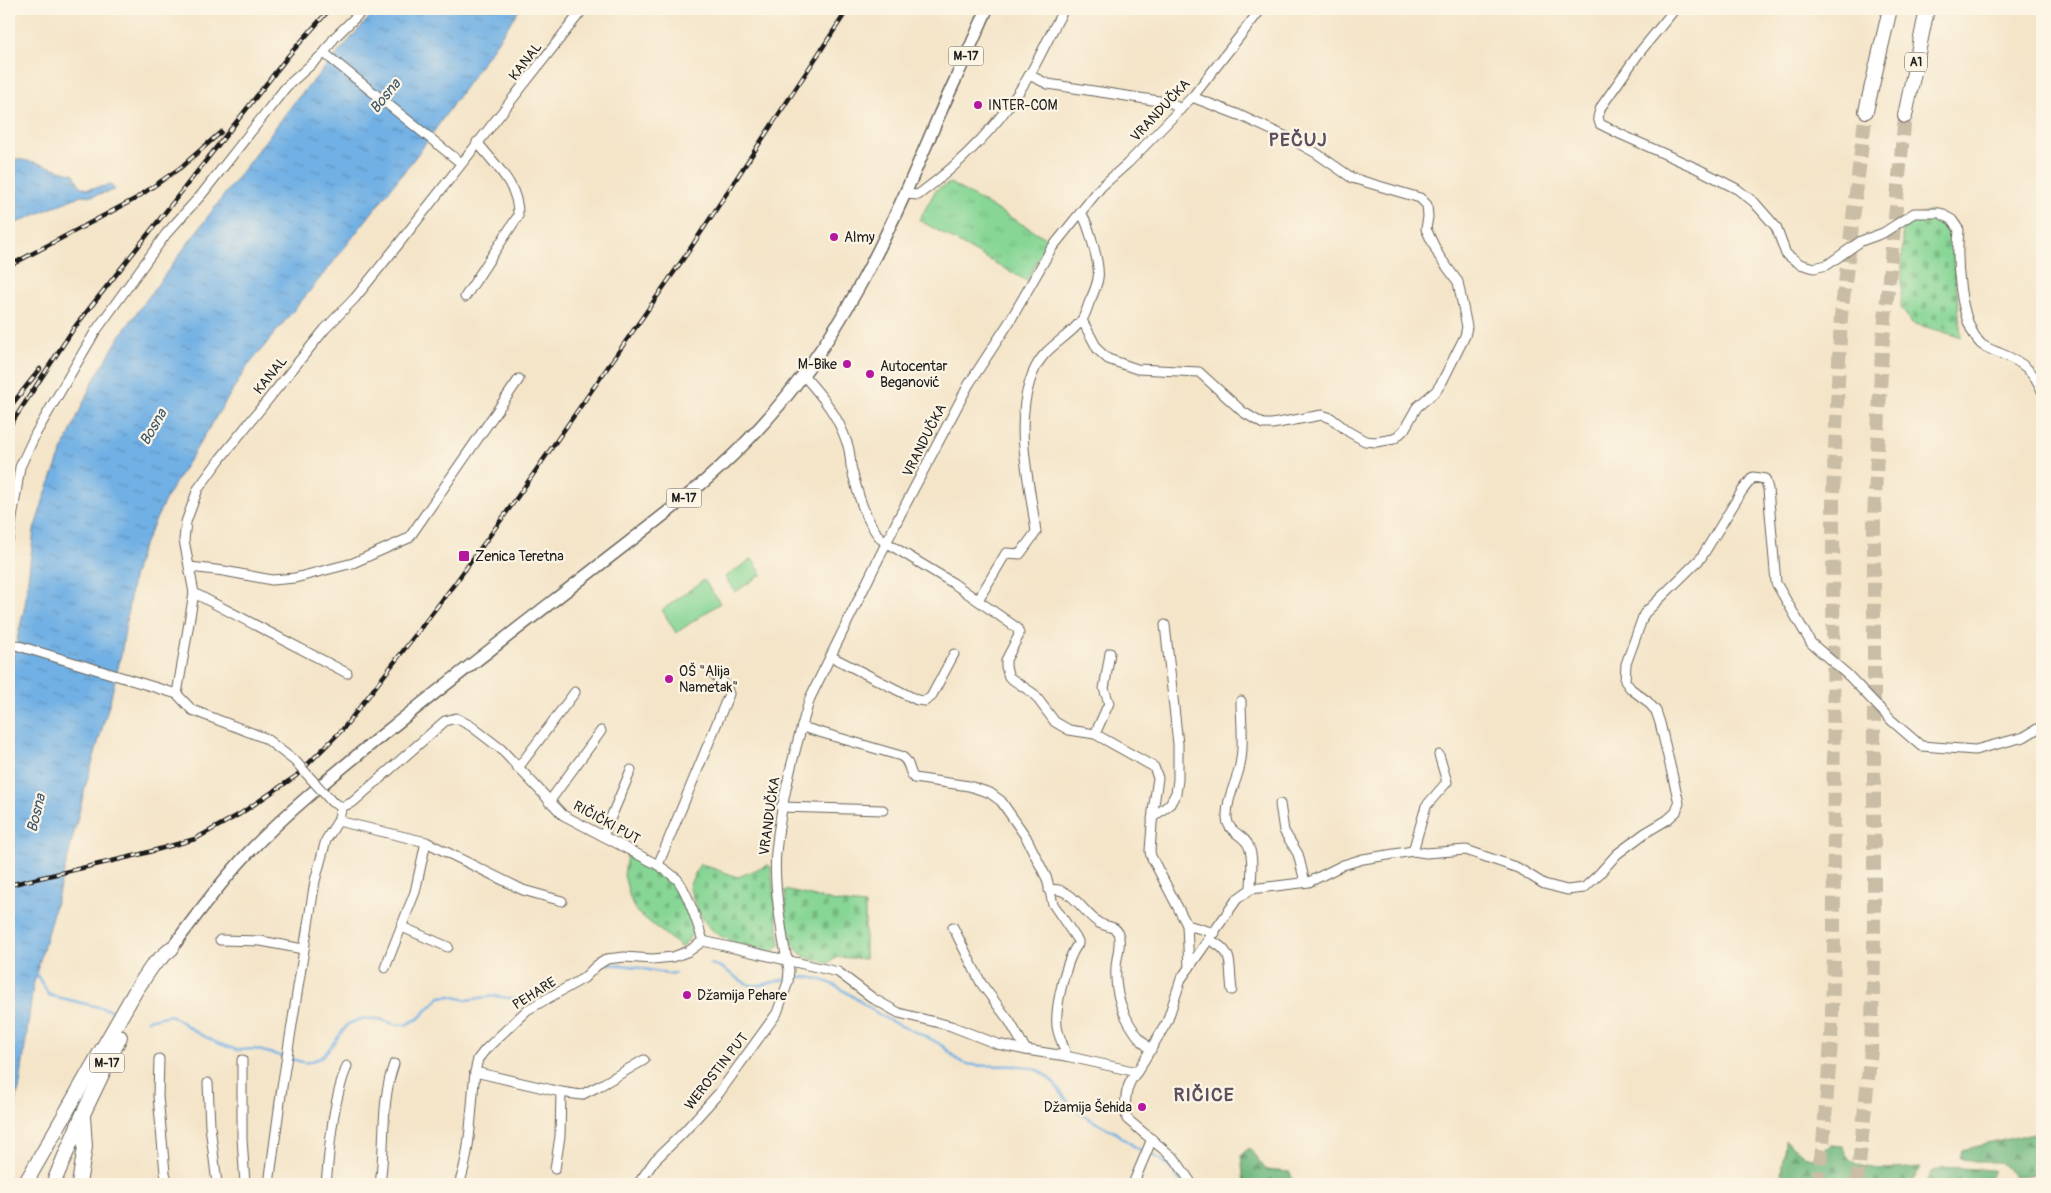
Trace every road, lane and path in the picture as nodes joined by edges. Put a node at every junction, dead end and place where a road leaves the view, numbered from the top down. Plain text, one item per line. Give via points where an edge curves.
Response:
1 (364, 9) edge
2 (583, 9) edge
3 (987, 9) edge
4 (1064, 9) edge
5 (1262, 9) edge
6 (1675, 9) edge
7 (1890, 9) edge
8 (1927, 9) edge
9 (326, 55) junction
10 (1029, 75) junction
11 (1192, 97) junction
12 (1180, 110) junction
13 (1866, 111) tunnel mouth
14 (1906, 116) tunnel mouth
15 (478, 142) junction
16 (461, 163) junction
17 (906, 194) junction
18 (1081, 213) junction
19 (465, 297) dead end
20 (1082, 320) junction
21 (804, 376) junction
22 (519, 379) dead end
23 (2042, 391) edge
24 (9, 538) edge
25 (888, 543) junction
26 (190, 567) junction
27 (194, 594) junction
28 (978, 600) junction
29 (1165, 625) dead end
30 (9, 643) edge
31 (1110, 653) dead end
32 (954, 654) dead end
33 (832, 657) junction
34 (347, 673) dead end
35 (712, 673) dead end
36 (575, 692) dead end
37 (177, 694) junction
38 (1241, 701) dead end
39 (2042, 726) edge
40 (802, 727) junction
41 (601, 731) dead end
42 (1095, 734) junction
43 (1439, 755) dead end
44 (518, 768) junction
45 (631, 770) dead end
46 (550, 802) junction
47 (1280, 804) dead end
48 (342, 807) junction
49 (782, 807) junction
50 (883, 810) dead end
51 (1152, 818) junction
52 (338, 821) junction
53 (603, 836) junction
54 (426, 842) junction
55 (1413, 850) junction
56 (658, 865) junction
57 (1305, 882) junction
58 (1049, 890) junction
59 (1251, 890) junction
60 (562, 900) dead end
61 (1187, 925) junction
62 (402, 927) junction
63 (953, 927) dead end
64 (1212, 936) junction
65 (220, 940) dead end
66 (704, 942) junction
67 (448, 947) dead end
68 (172, 948) junction
69 (303, 949) junction
70 (787, 961) junction
71 (385, 968) dead end
72 (1189, 968) junction
73 (1232, 990) dead end
74 (1026, 1050) junction
75 (1151, 1050) junction
76 (1066, 1056) junction
77 (159, 1059) dead end
78 (242, 1060) dead end
79 (644, 1060) dead end
80 (394, 1064) dead end
81 (348, 1066) dead end
82 (475, 1072) junction
83 (1137, 1072) junction
84 (208, 1083) dead end
85 (561, 1092) junction
86 (83, 1114) junction
87 (1152, 1139) junction
88 (555, 1169) dead end
89 (27, 1180) edge
90 (53, 1184) edge
91 (78, 1184) edge
92 (168, 1184) edge
93 (217, 1184) edge
94 (245, 1184) edge
95 (269, 1184) edge
96 (326, 1184) edge
97 (380, 1184) edge
98 (459, 1184) edge
99 (638, 1184) edge
100 (1133, 1184) edge
101 (1192, 1184) edge

1 - 9 street via 335,37
2 - 15 street, KANAL
3 - 17 main road, M-17
4 - 10 street
5 - 11 street, VRANDUČKA
6 - 23 street via 1639,52 1601,107 1600,124 1737,189 1754,202 1776,227 1786,254 1800,264 1814,268 1828,265 1861,241 1882,233 1914,213 1940,212 1959,230 1959,276 1972,332 1982,344 2028,367
7 - 13 highway
8 - 14 highway, A1
9 - 16 street
9 - 24 street via 286,86 202,194 166,234 95,332 36,432 20,467
10 - 12 street via 1048,84 1172,103
10 - 17 street via 997,120 960,162 918,194
11 - 12 street, VRANDUČKA
11 - 20 street via 1239,115 1316,153 1352,178 1420,198 1427,205 1426,229 1439,256 1458,282 1466,320 1467,327 1454,360 1436,391 1417,407 1404,430 1394,438 1376,442 1357,438 1322,415 1263,424 1243,412 1199,372 1137,369 1108,359 1098,350
12 - 18 street, VRANDUČKA via 1101,186
15 - 16 street, KANAL
15 - 19 street via 515,190 518,216
16 - 26 street, KANAL via 355,298 325,329 198,488 186,522 184,540
17 - 21 main road, M-17 via 855,297
18 - 20 street via 1091,237 1098,269 1098,283
18 - 25 street, VRANDUČKA via 1052,248 1010,321 968,384
20 - 28 street via 1047,351 1037,365 1024,406 1027,478 1036,532 1020,554 1006,553
21 - 25 street via 824,398 840,424 848,445 857,492 876,533
21 - 68 main road, M-17 via 752,437 700,485 314,790 230,873
22 - 26 street via 409,538 353,563 295,578 272,580
25 - 28 street
25 - 33 street, VRANDUČKA
26 - 27 street, KANAL
27 - 34 street
27 - 37 street, KANAL
28 - 42 street via 1016,628 1019,634 1006,660 1009,677 1034,694 1062,728
29 - 51 street via 1178,744 1178,780 1170,804
30 - 37 street
31 - 42 street via 1104,689 1109,703
32 - 33 street via 931,698 925,701 917,700
33 - 40 street, VRANDUČKA via 810,698
35 - 56 street via 726,685 729,694
36 - 44 street
37 - 48 street, bridge via 192,710 265,738 296,762 332,802
38 - 59 street via 1242,757 1227,819 1228,826 1250,849
39 - 55 street via 2024,737 1974,750 1921,746 1810,643 1776,583 1768,489 1765,479 1752,477 1701,558 1644,614 1626,664 1625,674 1630,689 1656,711 1679,803 1676,812 1617,854 1584,888 1567,890 1544,884 1518,868 1466,850 1426,853
40 - 49 street, VRANDUČKA
40 - 58 street via 901,756 908,762 914,778 969,786 1001,801 1026,836
41 - 46 street
42 - 51 street via 1154,767 1158,778
43 - 55 street via 1447,782 1426,806
44 - 46 street, RIČIČKI PUT
44 - 48 street, RIČIČKI PUT via 501,749 471,726 456,718 445,720 362,796
45 - 53 street
46 - 53 street, RIČIČKI PUT via 563,815
47 - 57 street via 1284,831 1298,854
48 - 52 street
49 - 50 street
49 - 70 street, VRANDUČKA via 776,854
51 - 61 street via 1151,856
52 - 54 street
52 - 69 street via 326,840
53 - 56 street, RIČIČKI PUT
54 - 60 street via 523,890
54 - 62 street via 415,892
55 - 57 street via 1363,859
56 - 66 street, RIČIČKI PUT via 678,881 697,919
57 - 59 street
58 - 75 street via 1068,893 1096,921 1116,930 1116,968 1124,1014 1132,1031
58 - 76 street via 1053,904 1078,941 1070,956 1057,1015 1057,1028
59 - 64 street via 1237,899
61 - 64 street
61 - 72 street
62 - 67 street
62 - 71 street
63 - 74 street via 981,983
64 - 72 street
64 - 73 street via 1226,951
65 - 69 street via 261,941
66 - 70 street
66 - 82 street, PEHARE via 672,957 607,958 584,978 528,1010 485,1050 478,1059
68 - 86 highway, M-17 via 124,1029
68 - 89 highway via 153,965 136,990
69 - 95 street
70 - 74 street via 838,972 899,1014 951,1026 997,1044
70 - 99 street, WEROSTIN PUT via 788,977 777,1013 719,1093 655,1160
72 - 75 street via 1181,980 1167,1022
74 - 76 street
75 - 83 street
76 - 83 street
77 - 92 street via 158,1096
78 - 94 street
79 - 85 street via 581,1095
80 - 97 street via 385,1101
81 - 96 street via 332,1124
82 - 85 street
82 - 98 street, PEHARE
83 - 87 street via 1126,1096 1127,1119
84 - 93 street
85 - 88 street
86 - 90 highway, M-17
86 - 91 highway via 85,1147
87 - 100 street
87 - 101 street via 1174,1159

